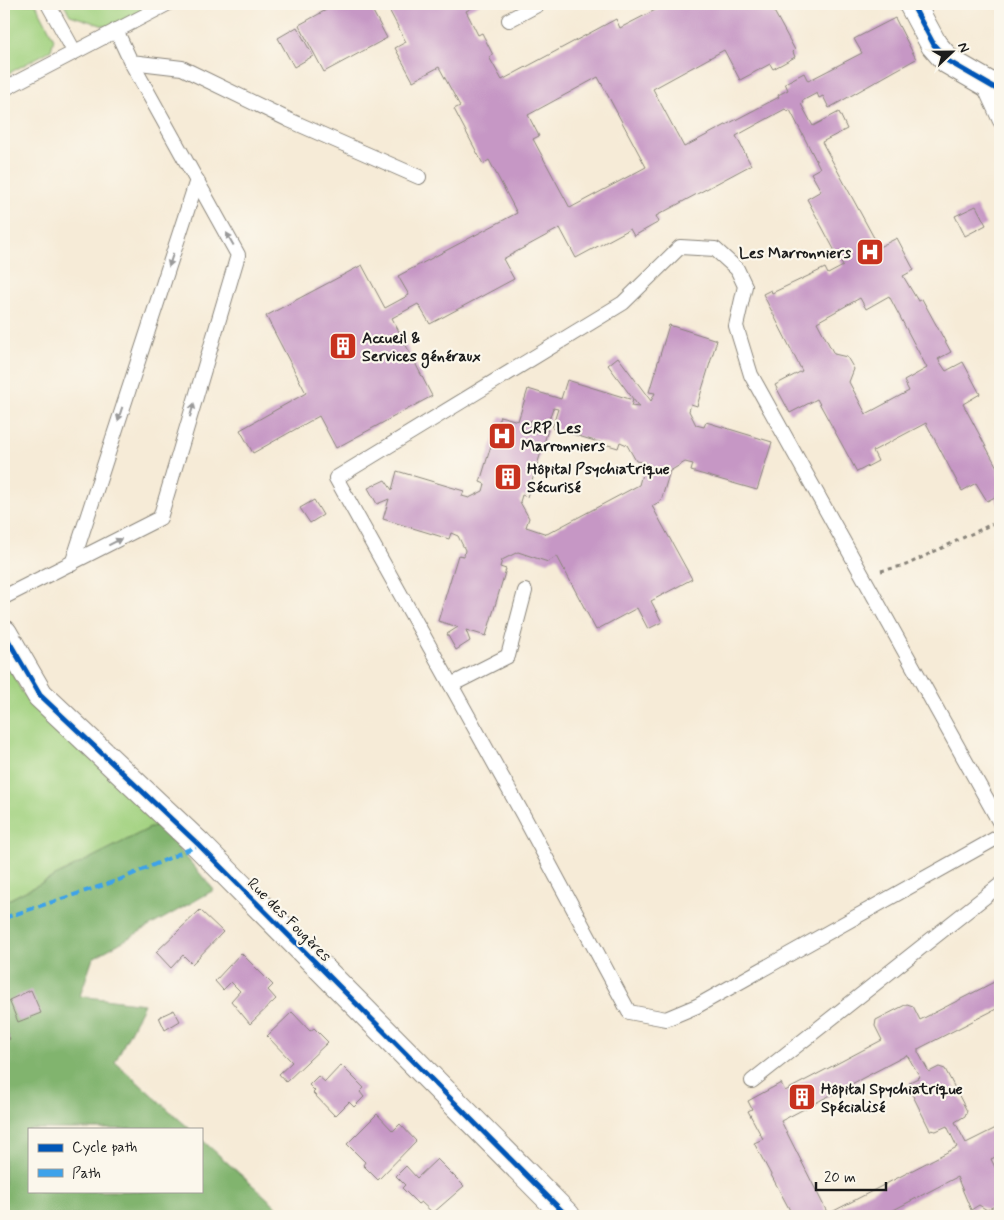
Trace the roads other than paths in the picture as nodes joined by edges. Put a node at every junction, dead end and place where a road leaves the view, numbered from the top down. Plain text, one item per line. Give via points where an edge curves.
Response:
1 (48, 4) edge
2 (167, 4) edge
3 (539, 4) edge
4 (912, 4) edge
5 (509, 20) dead end
6 (116, 30) junction
7 (74, 51) junction
8 (131, 62) junction
9 (991, 86) edge
10 (4, 89) edge
11 (1000, 120) edge
12 (419, 177) dead end
13 (196, 180) junction
14 (72, 564) junction
15 (525, 591) dead end
16 (4, 597) edge
17 (4, 633) edge
18 (451, 685) junction
19 (998, 812) edge
20 (1000, 836) edge
21 (1000, 885) edge
22 (752, 1081) dead end
23 (567, 1216) edge

1 - 7 lane
2 - 6 lane
3 - 5 lane
4 - 9 street via 943,56
6 - 7 lane
6 - 8 lane
7 - 10 lane
8 - 12 lane via 182,68 289,120
8 - 13 lane
9 - 11 lane
13 -> 14 lane
14 -> 13 lane via 160,518 238,255
14 - 16 lane
15 - 18 lane via 508,656
17 - 23 street, Rue des Fougères via 40,696 199,845
18 - 19 lane via 336,478 623,303 680,247 715,249 737,269 745,286 736,326 751,375
18 - 20 lane via 629,1012 666,1019 697,1006
21 - 22 lane

